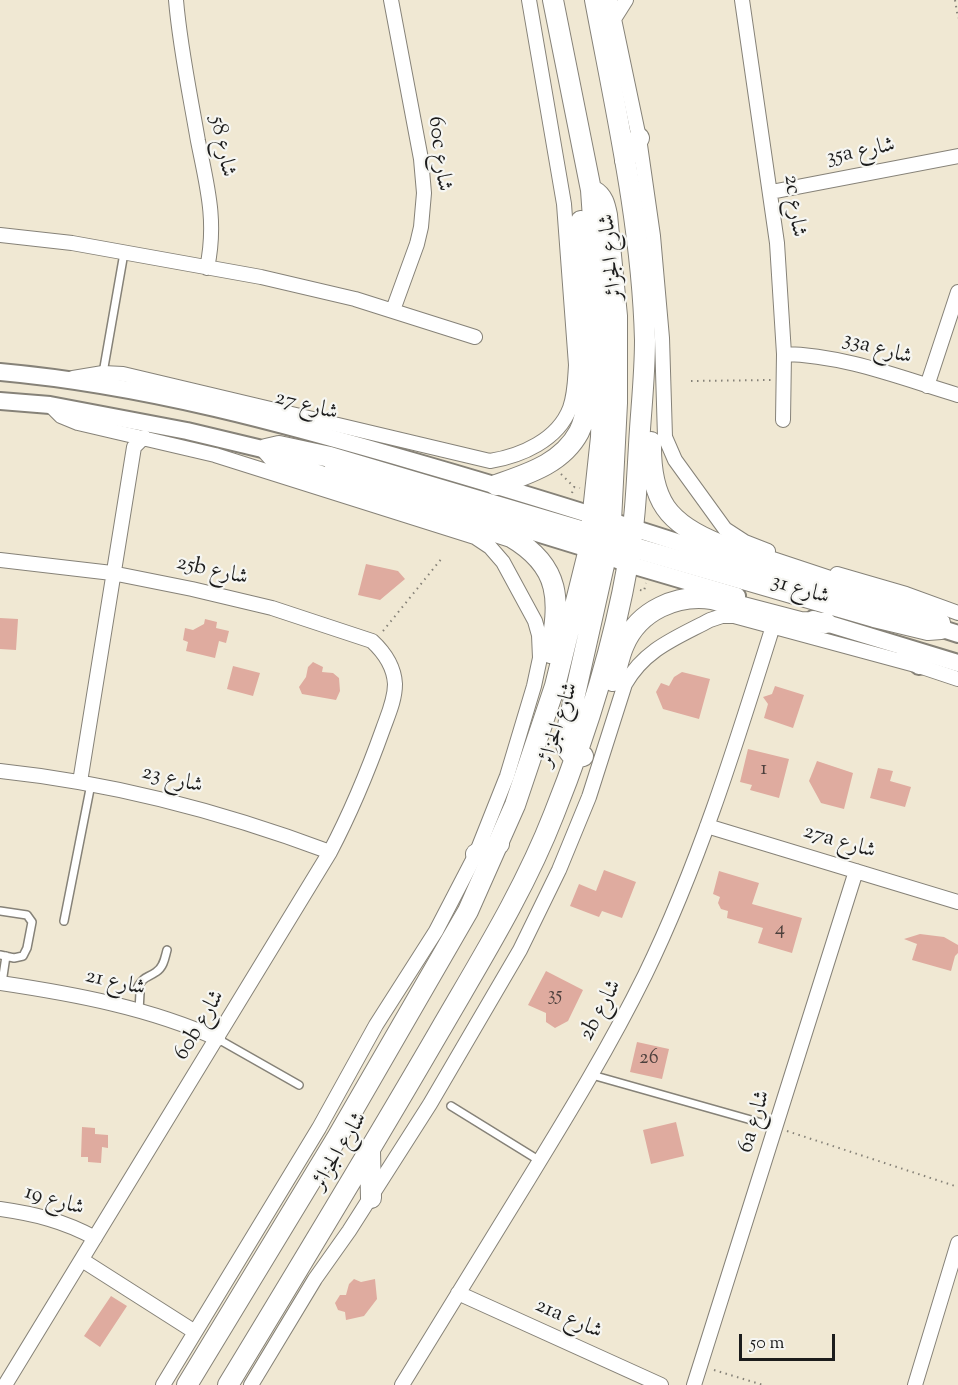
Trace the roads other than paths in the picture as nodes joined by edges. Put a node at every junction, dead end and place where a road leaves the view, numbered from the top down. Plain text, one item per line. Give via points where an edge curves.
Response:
1 (168, 0) edge
2 (176, 0) edge
3 (391, 0) edge
4 (529, 0) edge
5 (595, 0) edge
6 (610, 0) edge
7 (626, 0) edge
8 (742, 0) edge
9 (553, 2) edge
10 (614, 19) junction
11 (178, 35) junction
12 (639, 138) junction
13 (958, 156) edge
14 (625, 161) junction
15 (591, 190) junction
16 (771, 192) junction
17 (0, 235) edge
18 (124, 253) junction
19 (207, 267) junction
20 (958, 292) edge
21 (393, 310) junction
22 (475, 337) dead end
23 (645, 352) junction
24 (784, 354) junction
25 (0, 372) edge
26 (103, 373) junction
27 (67, 379) junction
28 (927, 386) junction
29 (958, 396) edge
30 (0, 400) edge
31 (50, 405) junction
32 (295, 415) junction
33 (783, 420) dead end
34 (187, 431) junction
35 (311, 431) junction
36 (144, 438) junction
37 (167, 443) junction
38 (266, 449) junction
39 (496, 485) junction
40 (610, 539) junction
41 (0, 560) edge
42 (112, 573) junction
43 (958, 613) edge
44 (826, 622) junction
45 (773, 626) junction
46 (949, 631) edge
47 (902, 647) junction
48 (958, 663) edge
49 (919, 666) junction
50 (393, 672) joint
51 (958, 679) edge
52 (537, 742) junction
53 (575, 758) junction
54 (0, 771) edge
55 (86, 783) junction
56 (707, 825) junction
57 (499, 844) junction
58 (330, 852) junction
59 (476, 854) junction
60 (856, 871) junction
61 (958, 902) edge
62 (0, 911) edge
63 (64, 921) dead end
64 (167, 950) dead end
65 (3, 956) edge
66 (1, 983) edge
67 (139, 1011) junction
68 (218, 1039) junction
69 (591, 1076) junction
70 (299, 1086) dead end
71 (451, 1106) dead end
72 (776, 1127) junction
73 (370, 1151) junction
74 (540, 1161) junction
75 (371, 1198) junction
76 (0, 1209) edge
77 (95, 1238) junction
78 (958, 1243) edge
79 (82, 1260) junction
80 (458, 1293) junction
81 (195, 1332) junction
82 (5, 1385) edge
83 (163, 1385) edge
84 (187, 1385) edge
85 (228, 1385) edge
86 (251, 1385) edge
87 (402, 1385) edge
88 (661, 1385) edge
89 (694, 1385) edge
90 (915, 1385) edge

1 - 11 street, شارع 58
2 - 11 street, شارع 58
3 - 21 street, 60c شارع via 424,193 417,244
4 - 32 street via 564,204 576,365 575,391 569,410 534,447 490,461
5 - 14 main road, شارع الجزائر
6 - 10 street
7 - 10 street
8 - 16 street, 2c شارع
9 - 15 main road, شارع الجزائر
10 - 12 street
11 - 19 street, شارع 58 via 211,210 212,246
12 - 14 main road
12 - 43 street via 658,282 663,427 675,460 716,519 745,542
13 - 16 street, 35a شارع
14 - 23 main road, شارع الجزائر via 641,279
15 - 39 main road via 584,196 580,218 585,414 579,432 551,463
15 - 40 main road, شارع الجزائر via 603,360 601,438
16 - 24 street, 2c شارع
17 - 18 street
18 - 19 street
18 - 26 lane
19 - 21 street via 308,287
20 - 28 street
21 - 22 street
23 - 40 main road, شارع الجزائر
23 - 46 main road via 653,388 653,479 663,504 676,520 721,545 926,613
24 - 28 street, 33a شارع via 838,360
24 - 33 street, 2c شارع
25 - 27 street, شارع 27
26 - 27 street
26 - 32 street via 142,378
27 - 35 street, شارع 27
28 - 29 street, 33a شارع
30 - 31 street
31 - 34 street
31 - 36 street via 69,420
32 - 35 street
34 - 37 street
34 - 38 street
35 - 39 street, شارع 27
36 - 37 street
36 - 42 street via 134,447
37 - 59 street via 463,533 483,541 498,555 535,621 540,658 507,776
38 - 40 main road via 279,446 330,458
38 - 52 main road via 273,457 299,469 511,537 536,555 553,581 557,607 538,711
39 - 40 street, شارع 27
40 - 44 street, شارع 31
40 - 46 main road via 874,617
40 - 52 main road, شارع الجزائر
40 - 53 main road, شارع الجزائر via 598,686
41 - 42 street, 25b شارع
42 - 50 street, 25b شارع via 272,608 372,641 382,650
42 - 55 street
44 - 47 street, شارع 31
44 - 53 main road via 800,622 698,597 668,603 653,611 631,630 623,645 591,748
45 - 49 street
45 - 56 street, 2b شارع
45 - 75 street via 722,616 661,646 633,669 589,797 542,909
47 - 48 street, شارع 31
47 - 49 street
49 - 51 street
50 - 58 street, 60b شارع via 390,708 362,784
52 - 57 main road, شارع الجزائر
53 - 73 main road, شارع الجزائر via 553,817 506,915
54 - 55 street, شارع 23
55 - 58 street, شارع 23 via 207,811
55 - 63 lane
56 - 60 street, 27a شارع
56 - 69 street, 2b شارع via 656,952
57 - 59 main road
57 - 84 main road, شارع الجزائر via 468,911
58 - 68 street, 60b شارع
59 - 81 street via 430,941 376,1025 320,1128
60 - 61 street, 27a شارع
60 - 72 street, 6a شارع
62 - 65 lane via 27,915 32,922 26,952 19,958
64 - 67 lane via 157,972 147,976 137,988
65 - 66 lane
66 - 67 street, شارع 21
67 - 68 street, شارع 21
68 - 70 lane
68 - 77 street, 60b شارع
69 - 72 lane
69 - 74 street, 2b شارع
71 - 74 lane
72 - 89 street, 6a شارع
73 - 75 main road
73 - 85 main road, شارع الجزائر
74 - 80 street, 2b شارع
75 - 86 street via 315,1279
76 - 77 street, شارع 19 via 40,1215
77 - 79 street, 60b شارع
78 - 90 street
79 - 81 street
79 - 82 street, 60b شارع
80 - 87 street, 2b شارع
80 - 88 street, 21a شارع
81 - 83 street

